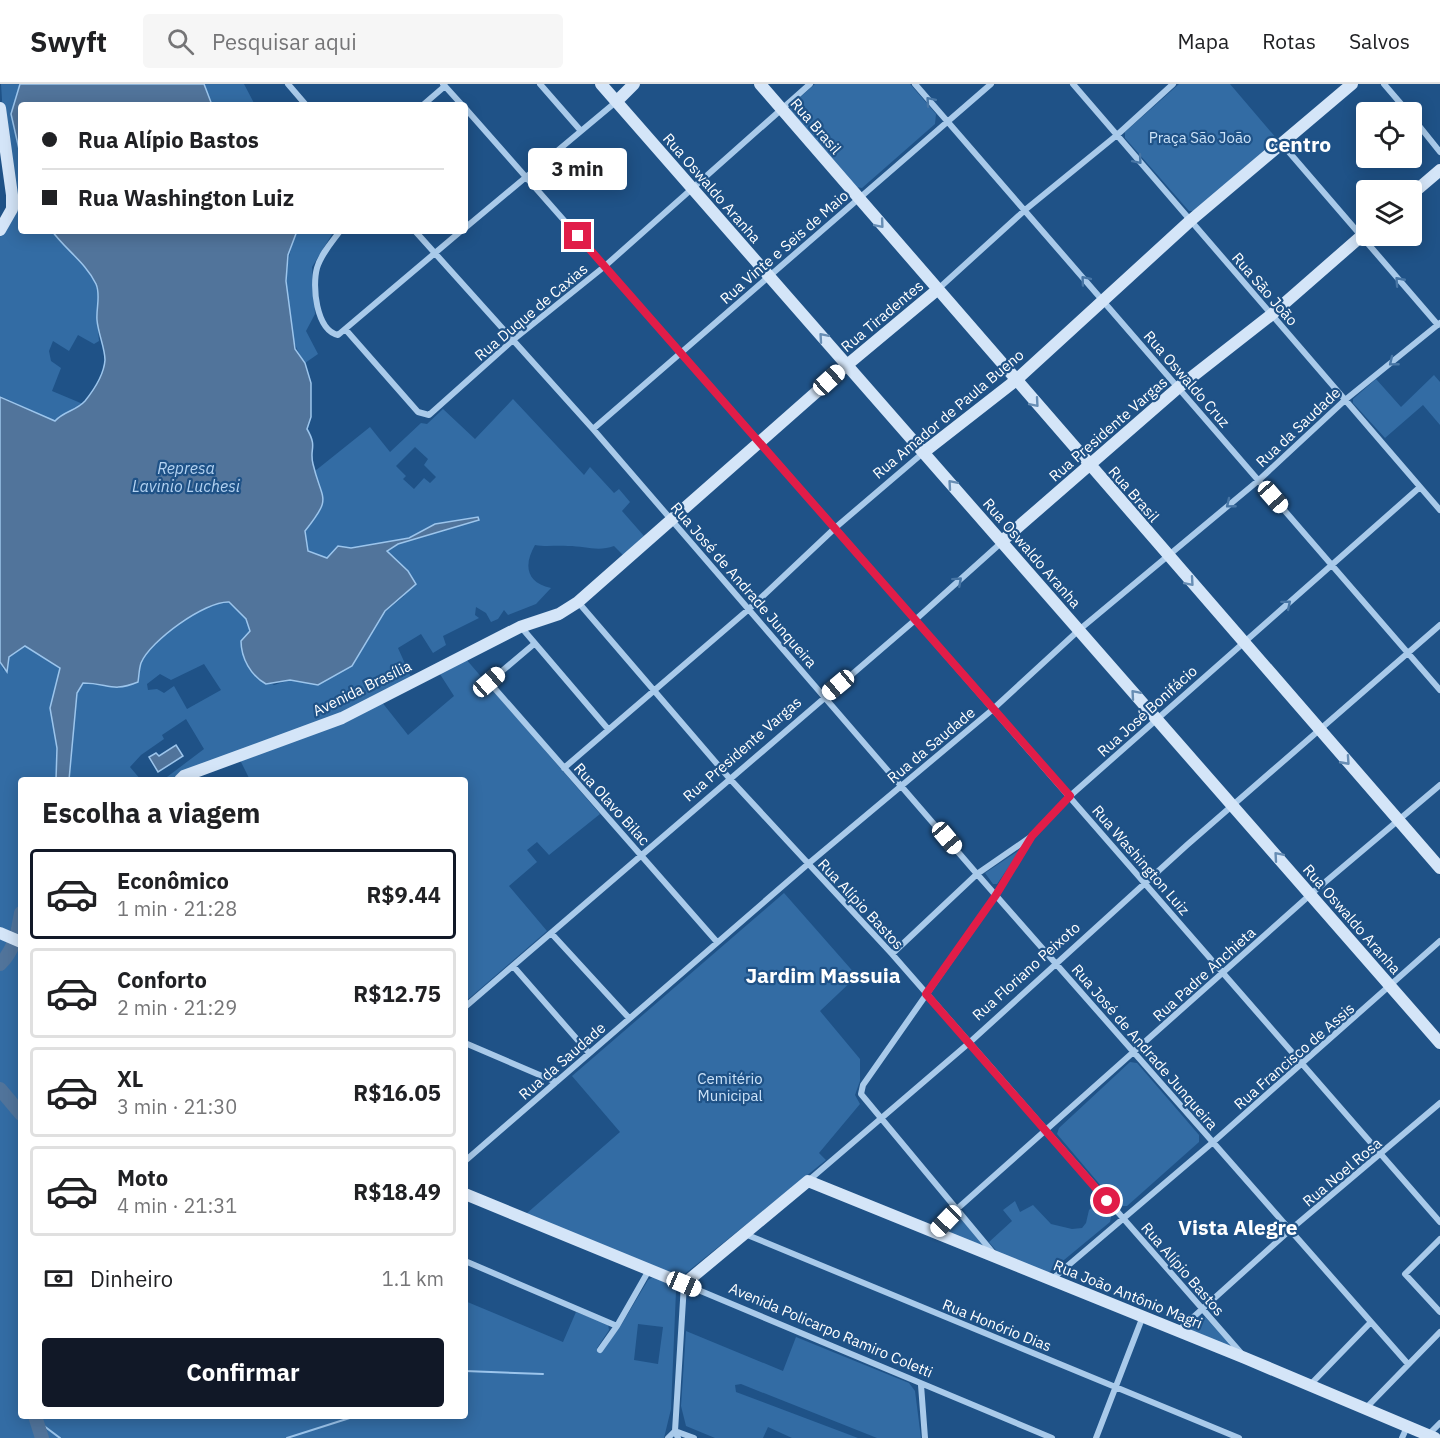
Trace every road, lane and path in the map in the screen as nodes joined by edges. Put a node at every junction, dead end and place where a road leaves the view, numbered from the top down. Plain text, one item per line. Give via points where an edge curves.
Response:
1 (288, 84) edge
2 (540, 84) edge
3 (601, 84) edge
4 (634, 84) edge
5 (760, 84) edge
6 (810, 84) edge
7 (915, 84) edge
8 (991, 84) edge
9 (1073, 84) edge
10 (1173, 84) edge
11 (1352, 84) edge
12 (1384, 84) edge
13 (444, 85) edge
14 (616, 101) junction
15 (303, 102) edge
16 (426, 102) edge
17 (459, 102) edge
18 (1399, 102) edge
19 (0, 108) edge
20 (782, 109) junction
21 (468, 111) edge
22 (947, 121) junction
23 (581, 130) junction
24 (1422, 130) edge
25 (1117, 135) junction
26 (1282, 144) junction
27 (1440, 152) edge
28 (1440, 170) edge
29 (525, 175) junction
30 (1422, 185) edge
31 (693, 188) junction
32 (858, 198) junction
33 (1025, 210) junction
34 (1190, 221) junction
35 (468, 225) edge
36 (1356, 227) edge
37 (0, 230) edge
38 (338, 234) edge
39 (418, 234) edge
40 (458, 234) edge
41 (1356, 241) edge
42 (1372, 246) edge
43 (435, 254) junction
44 (605, 266) junction
45 (770, 276) junction
46 (937, 290) junction
47 (1102, 301) junction
48 (1271, 315) junction
49 (1439, 324) edge
50 (346, 330) junction
51 (513, 340) junction
52 (680, 352) junction
53 (847, 364) junction
54 (1015, 381) junction
55 (1179, 387) junction
56 (1345, 400) junction
57 (593, 429) junction
58 (759, 443) junction
59 (924, 452) junction
60 (1090, 466) junction
61 (1258, 480) junction
62 (1420, 487) junction
63 (1440, 510) edge
64 (670, 519) junction
65 (836, 528) junction
66 (1002, 541) junction
67 (1167, 555) junction
68 (1332, 566) junction
69 (578, 602) junction
70 (749, 609) junction
71 (914, 621) junction
72 (1440, 625) edge
73 (520, 627) junction
74 (1079, 630) junction
75 (1242, 642) junction
76 (534, 644) junction
77 (1408, 653) junction
78 (653, 690) junction
79 (1440, 690) edge
80 (824, 696) junction
81 (992, 710) junction
82 (1157, 718) junction
83 (608, 729) junction
84 (1320, 732) junction
85 (564, 768) junction
86 (183, 777) edge
87 (730, 779) junction
88 (901, 785) junction
89 (1440, 785) edge
90 (1070, 796) junction
91 (1234, 806) junction
92 (1398, 819) junction
93 (1032, 836) junction
94 (642, 855) junction
95 (808, 864) junction
96 (1440, 868) edge
97 (977, 874) junction
98 (1146, 883) junction
99 (1311, 894) junction
100 (996, 895) junction
101 (551, 933) junction
102 (2, 934) edge
103 (18, 941) edge
104 (1440, 941) edge
105 (717, 942) junction
106 (892, 954) junction
107 (1058, 964) junction
108 (513, 966) junction
109 (1222, 974) junction
110 (1391, 987) junction
111 (926, 994) junction
112 (468, 1004) edge
113 (629, 1018) junction
114 (969, 1043) junction
115 (1440, 1043) edge
116 (468, 1044) edge
117 (589, 1053) junction
118 (1134, 1053) junction
119 (1302, 1064) junction
120 (556, 1082) junction
121 (1440, 1103) edge
122 (880, 1119) junction
123 (1046, 1131) junction
124 (1212, 1143) junction
125 (1381, 1156) junction
126 (468, 1158) edge
127 (808, 1181) junction
128 (468, 1195) edge
129 (957, 1209) junction
130 (1122, 1218) junction
131 (1440, 1222) edge
132 (1290, 1230) junction
133 (934, 1232) junction
134 (745, 1234) junction
135 (1440, 1239) edge
136 (997, 1258) junction
137 (468, 1262) edge
138 (649, 1270) junction
139 (1051, 1280) junction
140 (684, 1284) junction
141 (1201, 1308) junction
142 (1440, 1312) edge
143 (1143, 1316) junction
144 (1371, 1322) junction
145 (617, 1326) junction
146 (1179, 1331) junction
147 (1440, 1332) edge
148 (600, 1350) dead end
149 (1245, 1358) junction
150 (1408, 1364) junction
151 (921, 1385) junction
152 (1309, 1386) junction
153 (1117, 1388) junction
154 (1365, 1409) junction
155 (1440, 1423) edge
156 (675, 1431) junction
157 (1404, 1433) edge
158 (1432, 1437) edge
159 (668, 1438) edge
160 (678, 1438) edge
161 (694, 1438) edge
162 (925, 1438) edge
163 (1052, 1438) edge
164 (1096, 1438) edge
165 (1239, 1438) edge

1 - 15 street
2 - 23 street
3 - 14 street, Rua Oswaldo Aranha
4 - 14 street
5 - 20 street, Rua Brasil
6 - 20 street, Rua Duque de Caxias
22 -> 7 street, Rua Oswaldo Cruz
8 - 22 street, Rua Vinte e Seis de Maio
9 - 25 street, Rua São João
10 - 25 street, Rua Tiradentes
11 - 26 street, Rua Amador de Paula Bueno
12 - 18 street
13 - 16 street
13 - 17 street
14 - 23 street
14 - 31 street, Rua Oswaldo Aranha
19 - 37 street via 12,209
20 - 31 street, Rua Duque de Caxias
20 - 32 street, Rua Brasil
21 - 29 street, Rua Washington Luiz
22 - 32 street, Rua Vinte e Seis de Maio
22 - 33 street, Rua Oswaldo Cruz
23 - 29 street
24 - 27 street
25 - 33 street, Rua Tiradentes
25 -> 34 street, Rua São João
26 - 34 street, Rua Amador de Paula Bueno
26 - 36 street
28 - 30 street
29 - 35 street
29 - 44 street, Rua Washington Luiz
31 - 44 street, Rua Duque de Caxias
31 - 45 street, Rua Oswaldo Aranha
32 - 45 street, Rua Vinte e Seis de Maio
32 -> 46 street, Rua Brasil
33 - 46 street, Rua Tiradentes
47 -> 33 street, Rua Oswaldo Cruz
34 - 47 street, Rua Amador de Paula Bueno
34 - 48 street, Rua São João
38 - 50 street via 317,267 316,282 327,330 338,335
39 - 43 street, Rua José de Andrade Junqueira
40 - 43 street
41 - 48 street, Rua Presidente Vargas
49 -> 42 street
43 - 50 street
43 - 51 street, Rua José de Andrade Junqueira
44 - 51 street, Rua Duque de Caxias
44 - 52 street, Rua Washington Luiz
45 - 52 street, Rua Vinte e Seis de Maio
53 -> 45 street, Rua Oswaldo Aranha
46 - 53 street, Rua Tiradentes
46 - 54 street, Rua Brasil
47 - 54 street, Rua Amador de Paula Bueno
47 - 55 street, Rua Oswaldo Cruz
48 - 55 street, Rua Presidente Vargas
48 - 56 street, Rua São João
49 -> 56 street, Rua da Saudade
50 - 51 street, Rua Duque de Caxias via 418,412 429,415
51 - 57 street, Rua José de Andrade Junqueira
52 - 57 street, Rua Vinte e Seis de Maio
52 - 58 street, Rua Washington Luiz
53 - 58 street, Rua Tiradentes
53 - 59 street, Rua Oswaldo Aranha
54 - 59 street, Rua Amador de Paula Bueno
54 -> 60 street, Rua Brasil
55 - 60 street, Rua Presidente Vargas
55 - 61 street, Rua Oswaldo Cruz
56 - 61 street, Rua da Saudade
56 - 62 street, Rua São João
57 - 64 street, Rua José de Andrade Junqueira
58 - 64 street, Rua Tiradentes
58 - 65 street, Rua Washington Luiz
59 - 65 street, Rua Amador de Paula Bueno
66 -> 59 street, Rua Oswaldo Aranha
60 - 66 street, Rua Presidente Vargas
60 - 67 street, Rua Brasil
61 -> 67 street, Rua da Saudade
61 - 68 street, Rua Oswaldo Cruz
62 - 63 street, Rua São João
62 - 68 street, Rua José Bonifácio
64 - 69 street, Rua Tiradentes
64 - 70 street, Rua José de Andrade Junqueira
65 - 70 street, Rua Amador de Paula Bueno
65 - 71 street, Rua Washington Luiz
71 -> 66 street, Rua Presidente Vargas
66 - 74 street, Rua Oswaldo Aranha
67 - 74 street, Rua da Saudade
67 -> 75 street, Rua Brasil
75 -> 68 street, Rua José Bonifácio
68 - 77 street, Rua Oswaldo Cruz
69 - 73 street, Rua Tiradentes via 559,614
69 - 78 street, Rua Alípio Bastos
70 - 78 street, Rua Amador de Paula Bueno
70 - 80 street, Rua José de Andrade Junqueira
71 - 80 street, Rua Presidente Vargas
71 - 81 street, Rua Washington Luiz
72 - 77 street, Rua Floriano Peixoto
73 - 76 street
73 - 86 street, Avenida Brasília via 342,717
74 - 81 street, Rua da Saudade
82 -> 74 street, Rua Oswaldo Aranha
75 - 82 street, Rua José Bonifácio
75 - 84 street, Rua Brasil
76 - 83 street
76 - 85 street, Rua Olavo Bilac via 489,682
77 - 79 street, Rua Oswaldo Cruz
77 - 84 street, Rua Floriano Peixoto
78 - 83 street, Rua Amador de Paula Bueno
78 - 87 street, Rua Alípio Bastos
80 - 87 street, Rua Presidente Vargas
80 - 88 street, Rua José de Andrade Junqueira
81 - 88 street, Rua da Saudade
81 - 90 street, Rua Washington Luiz
82 - 90 street, Rua José Bonifácio
82 - 91 street, Rua Oswaldo Aranha
83 - 85 street, Rua Amador de Paula Bueno
84 - 91 street, Rua Floriano Peixoto
84 -> 92 street, Rua Brasil
85 - 94 street, Rua Olavo Bilac
87 - 94 street, Rua Presidente Vargas
87 - 95 street, Rua Alípio Bastos
88 - 95 street, Rua da Saudade
88 - 97 street, Rua José de Andrade Junqueira
89 - 92 street, Rua Padre Anchieta
90 - 93 street, Rua José Bonifácio
90 - 98 street, Rua Washington Luiz
91 - 98 street, Rua Floriano Peixoto
99 -> 91 street, Rua Oswaldo Aranha
92 - 96 street, Rua Brasil
92 - 99 street, Rua Padre Anchieta
93 - 97 street, Rua José Bonifácio
93 - 100 street
94 - 101 street, Rua Presidente Vargas
94 - 105 street, Rua Olavo Bilac
95 - 105 street, Rua da Saudade
95 - 106 street, Rua Alípio Bastos
97 - 100 street, Rua José de Andrade Junqueira
97 - 106 street, Rua José Bonifácio
98 - 107 street, Rua Floriano Peixoto
98 - 109 street, Rua Washington Luiz
99 - 109 street, Rua Padre Anchieta
99 - 110 street, Rua Oswaldo Aranha
100 - 107 street, Rua José de Andrade Junqueira
100 - 111 street
101 - 108 street, Rua Presidente Vargas
101 - 113 street
102 - 103 street
104 - 110 street, Rua Francisco de Assis
105 - 113 street, Rua da Saudade
106 - 111 street, Rua Alípio Bastos
107 - 114 street, Rua Floriano Peixoto
107 - 118 street, Rua José de Andrade Junqueira
108 - 112 street, Rua Presidente Vargas
108 - 117 street
109 - 118 street, Rua Padre Anchieta
109 - 119 street, Rua Washington Luiz
110 - 115 street, Rua Oswaldo Aranha
110 - 119 street, Rua Francisco de Assis
111 - 114 street, Rua Alípio Bastos
111 - 122 street via 863,1085 861,1094
113 - 117 street, Rua da Saudade
114 - 122 street, Rua Floriano Peixoto
114 - 123 street, Rua Alípio Bastos
116 - 120 street
117 - 120 street, Rua da Saudade
118 - 123 street, Rua Padre Anchieta
118 - 124 street, Rua José de Andrade Junqueira
119 - 124 street, Rua Francisco de Assis
119 - 125 street, Rua Washington Luiz
120 - 126 street, Rua da Saudade
121 - 125 street, Rua Noel Rosa
122 - 127 street, Rua Floriano Peixoto
122 - 129 street
123 - 129 street, Rua Padre Anchieta
123 - 130 street, Rua Alípio Bastos
124 - 130 street, Rua Francisco de Assis
124 - 132 street, Rua José de Andrade Junqueira
125 - 131 street, Rua Washington Luiz
125 - 132 street, Rua Noel Rosa
127 - 133 street, Rua João Antônio Magri
127 - 134 street, Rua Floriano Peixoto
128 - 138 street, Avenida Policarpo Ramiro Coletti
129 - 133 street, Rua Padre Anchieta
129 - 136 street
130 - 139 street, Rua Francisco de Assis
130 - 141 street, Rua Alípio Bastos
132 - 141 street, Rua Noel Rosa
132 - 144 street, Rua José de Andrade Junqueira
133 - 136 street, Rua João Antônio Magri
134 - 140 street, Rua Floriano Peixoto
134 - 153 street, Rua Honório Dias
135 - 142 street via 1405,1274
136 - 139 street, Rua João Antônio Magri
137 - 145 street
138 - 140 street, Avenida Policarpo Ramiro Coletti
138 - 145 street
139 - 143 street, Rua João Antônio Magri
140 - 151 street, Avenida Policarpo Ramiro Coletti
140 - 156 street
141 - 146 street, Rua Noel Rosa
141 - 149 street, Rua Alípio Bastos
143 - 146 street, Rua João Antônio Magri
143 - 153 street
144 - 150 street, Rua José de Andrade Junqueira
144 - 152 street
145 - 148 street
146 - 149 street, Rua João Antônio Magri
147 - 150 street
149 - 152 street, Rua João Antônio Magri
150 - 154 street
151 - 162 street
151 - 163 street, Avenida Policarpo Ramiro Coletti
152 - 154 street, Rua João Antônio Magri
153 - 164 street
153 - 165 street, Rua Honório Dias
154 - 157 street, Rua João Antônio Magri
155 - 158 street
156 - 159 street
156 - 160 street
156 - 161 street
157 - 158 street, Rua João Antônio Magri

